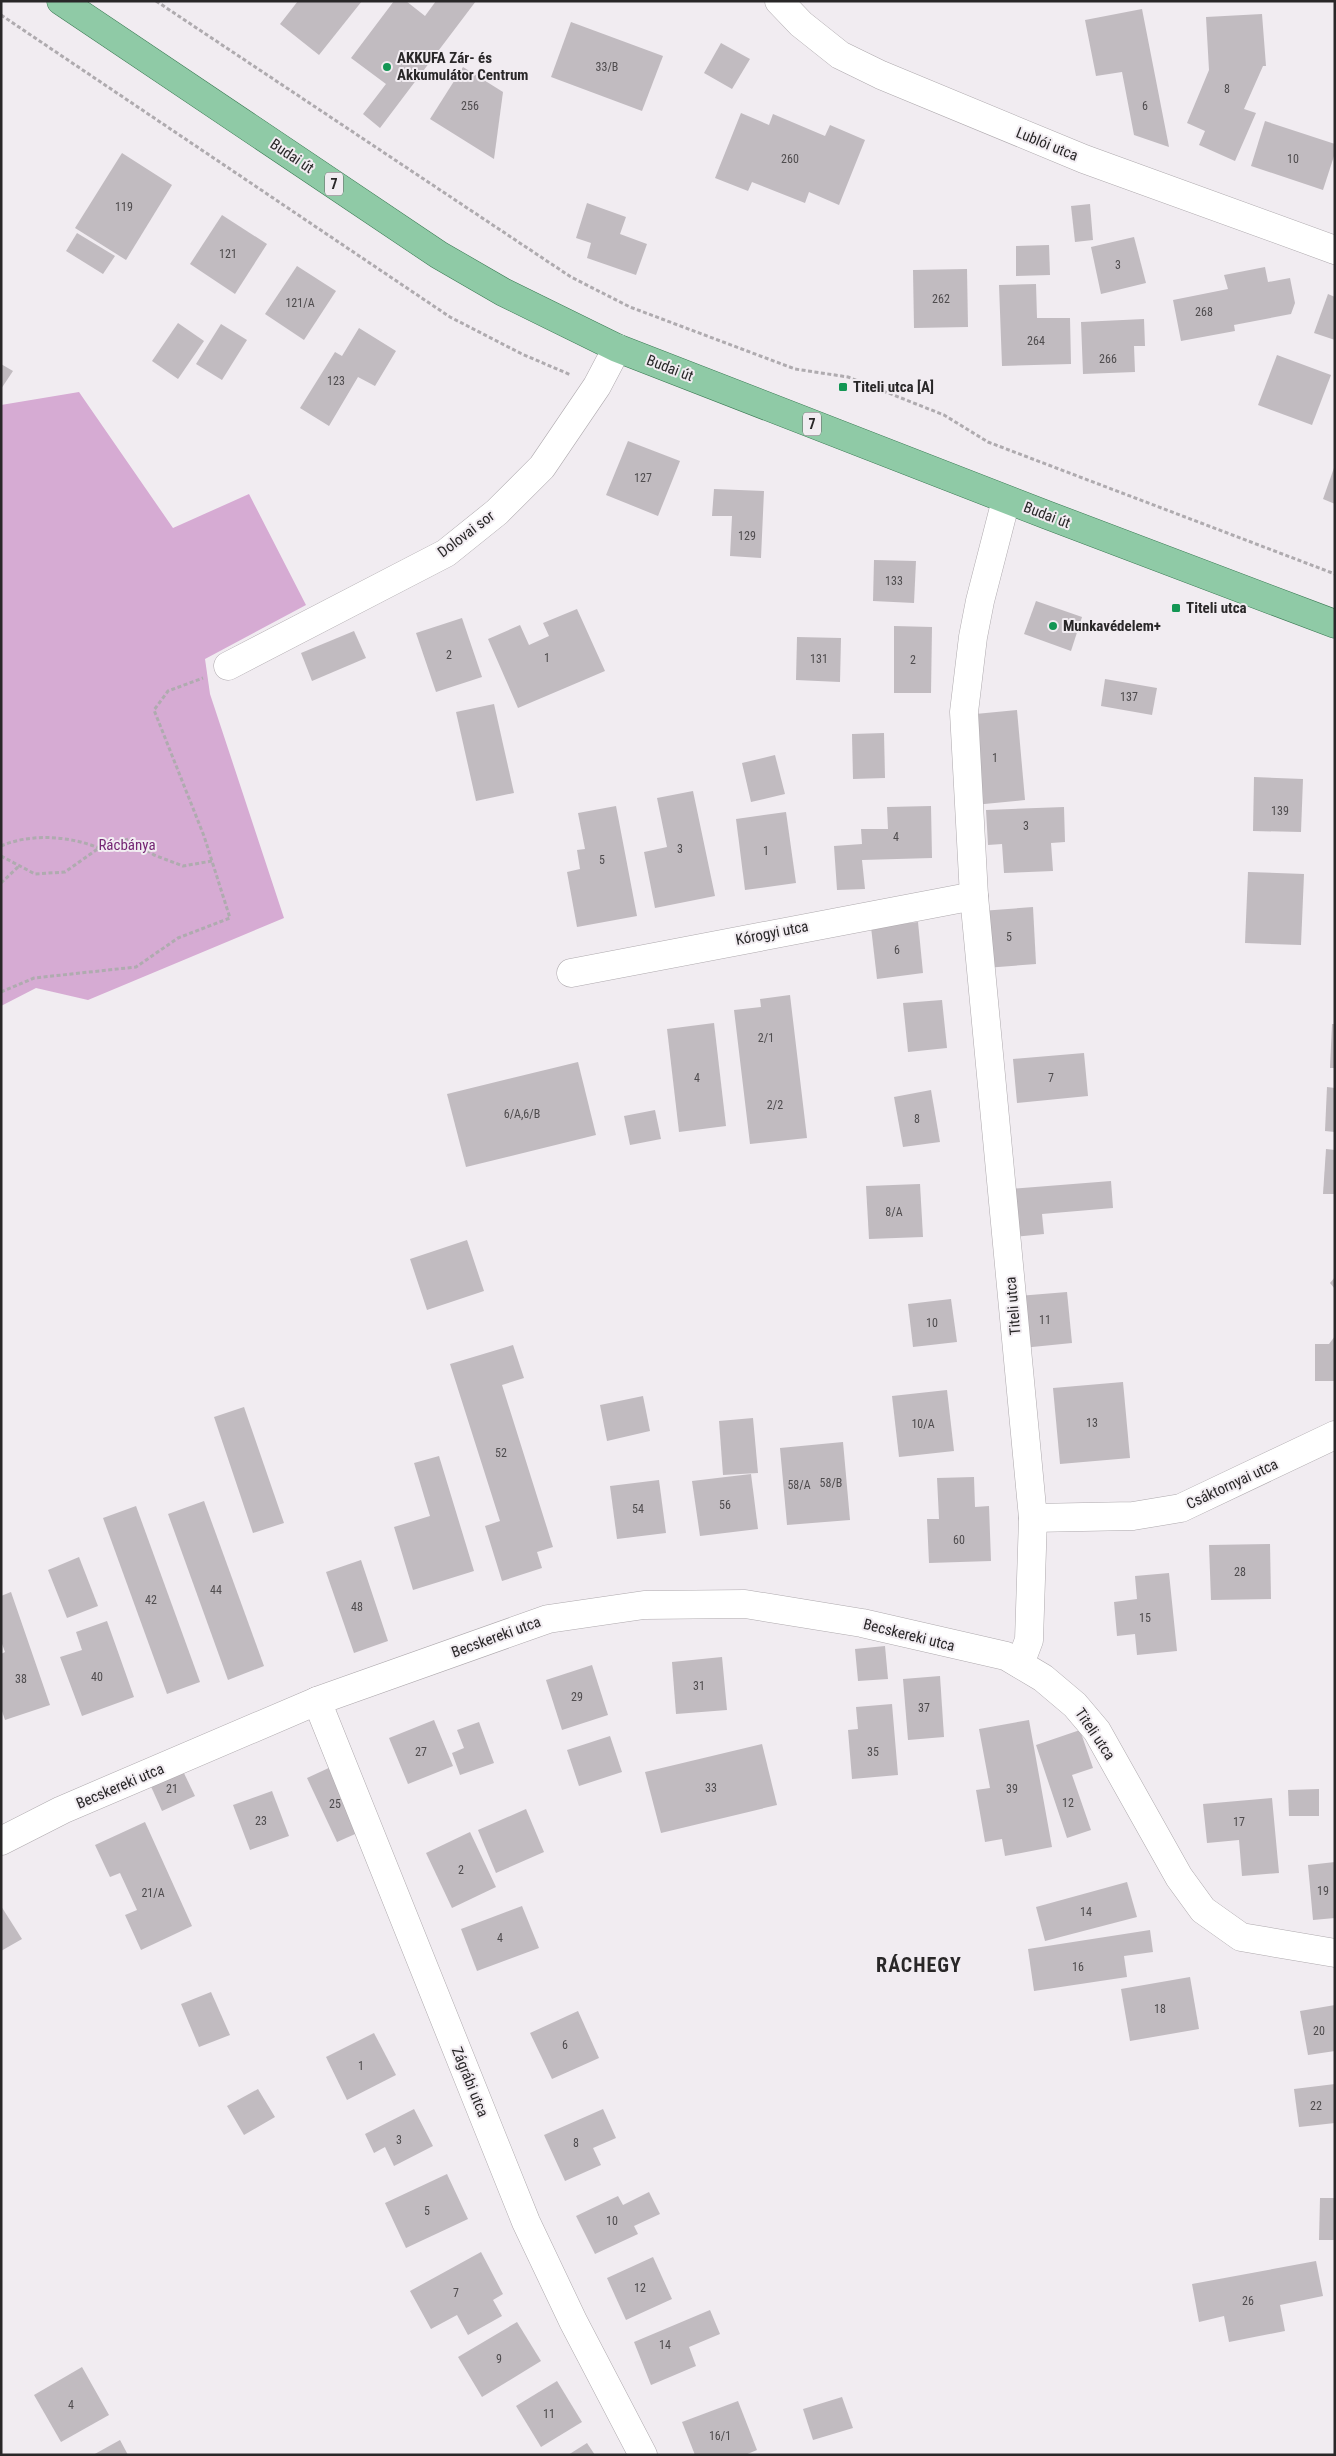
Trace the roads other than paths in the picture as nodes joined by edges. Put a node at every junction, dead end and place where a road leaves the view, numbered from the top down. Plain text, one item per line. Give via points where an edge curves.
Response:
1 (61, 1) edge
2 (779, 1) edge
3 (1335, 250) edge
4 (617, 348) junction
5 (1006, 500) junction
6 (1335, 624) edge
7 (228, 666) road end
8 (974, 896) junction
9 (572, 973) dead end
10 (1335, 1435) edge
11 (1033, 1518) junction
12 (1020, 1664) junction
13 (317, 1701) junction
14 (1, 1841) edge
15 (1335, 1953) edge
16 (643, 2455) edge

1 - 4 main road, Budai út / 7 via 439,255 503,292
2 - 3 street, Lublói utca via 801,24 840,55 881,75 1084,160
4 - 5 main road, Budai út / 7
4 - 7 street, Dolovai sor via 597,386 542,467 497,512 446,553
5 - 6 main road, Budai út / 7
5 - 8 street, Titeli utca via 980,601 964,712
8 - 9 street, Kórogyi utca
8 - 11 street, Titeli utca
10 - 11 street, Csáktornyai utca via 1181,1508 1133,1516
11 - 12 street, Titeli utca via 1028,1640
12 - 13 street, Becskereki utca via 1006,1656 862,1623 746,1604 644,1605 548,1619
12 - 15 street, Titeli utca via 1043,1678 1075,1705 1097,1731 1179,1877 1203,1910 1241,1937
13 - 14 street, Becskereki utca via 62,1810
13 - 16 street, Zágrábi utca via 526,2222 573,2322

